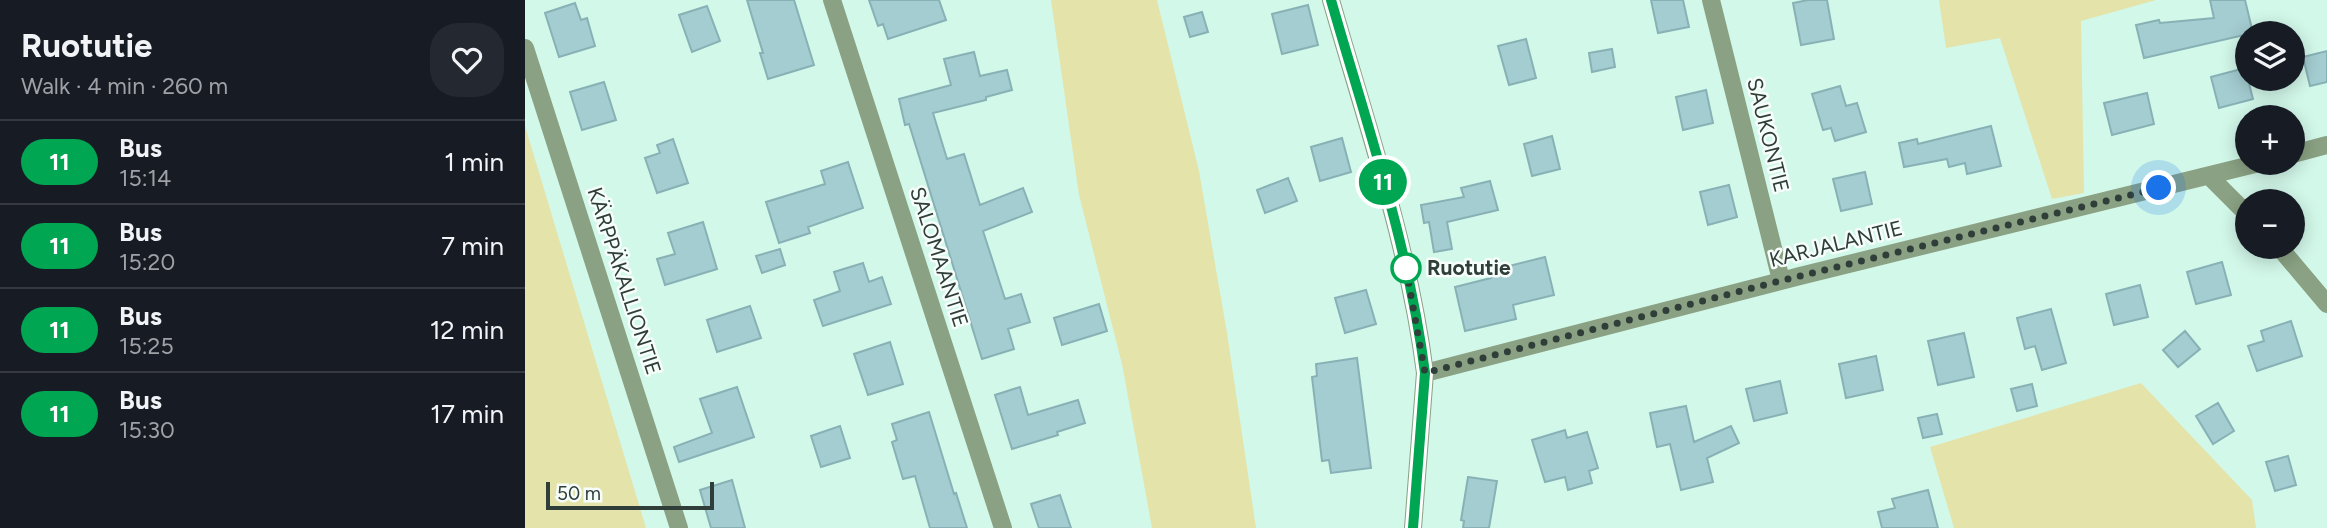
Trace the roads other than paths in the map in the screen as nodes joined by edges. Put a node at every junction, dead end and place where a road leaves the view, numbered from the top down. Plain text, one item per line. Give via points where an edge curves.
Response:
1 (832, 0) edge
2 (1331, 0) edge
3 (1711, 0) edge
4 (525, 48) edge
5 (2327, 145) edge
6 (2305, 151) edge
7 (2235, 169) edge
8 (2209, 176) junction
9 (2235, 202) edge
10 (2289, 259) edge
11 (1781, 280) junction
12 (2327, 304) edge
13 (1425, 373) junction
14 (679, 528) edge
15 (1003, 528) edge
16 (1413, 528) edge

1 - 15 street, SALOMAANTIE
2 - 13 street via 1404,257
3 - 11 street, SAUKONTIE
4 - 14 street, KÄRPPÄKALLIONTIE
5 - 6 street
7 - 8 street, KARJALANTIE
8 - 9 street
8 - 11 street, KARJALANTIE
10 - 12 street
11 - 13 street, KARJALANTIE
13 - 16 street

